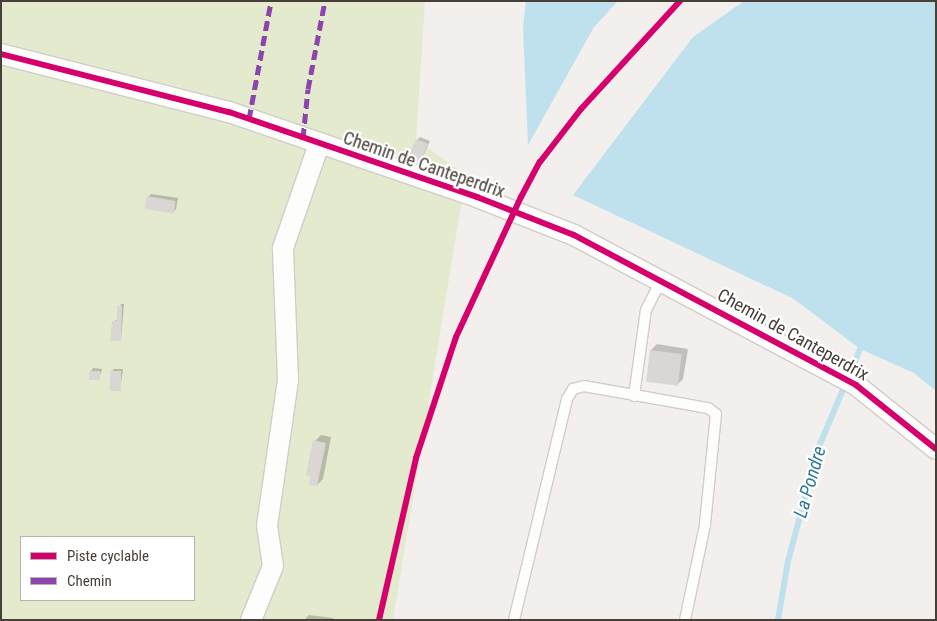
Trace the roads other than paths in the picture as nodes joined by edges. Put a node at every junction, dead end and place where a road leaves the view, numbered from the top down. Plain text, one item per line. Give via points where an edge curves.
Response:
1 (1, 54) edge
2 (320, 144) junction
3 (662, 280) junction
4 (634, 396) junction
5 (936, 449) edge
6 (251, 620) edge
7 (514, 620) edge
8 (685, 620) edge

1 - 2 street, Chemin de Canteperdrix via 229,112
2 - 3 street, Chemin de Canteperdrix via 477,197 574,235
2 - 6 street via 283,248 288,380 267,526 273,566
3 - 4 lane via 646,310
3 - 5 street, Chemin de Canteperdrix via 847,380
4 - 7 lane via 584,386 573,390 567,399
4 - 8 lane via 708,408 716,414 705,524

